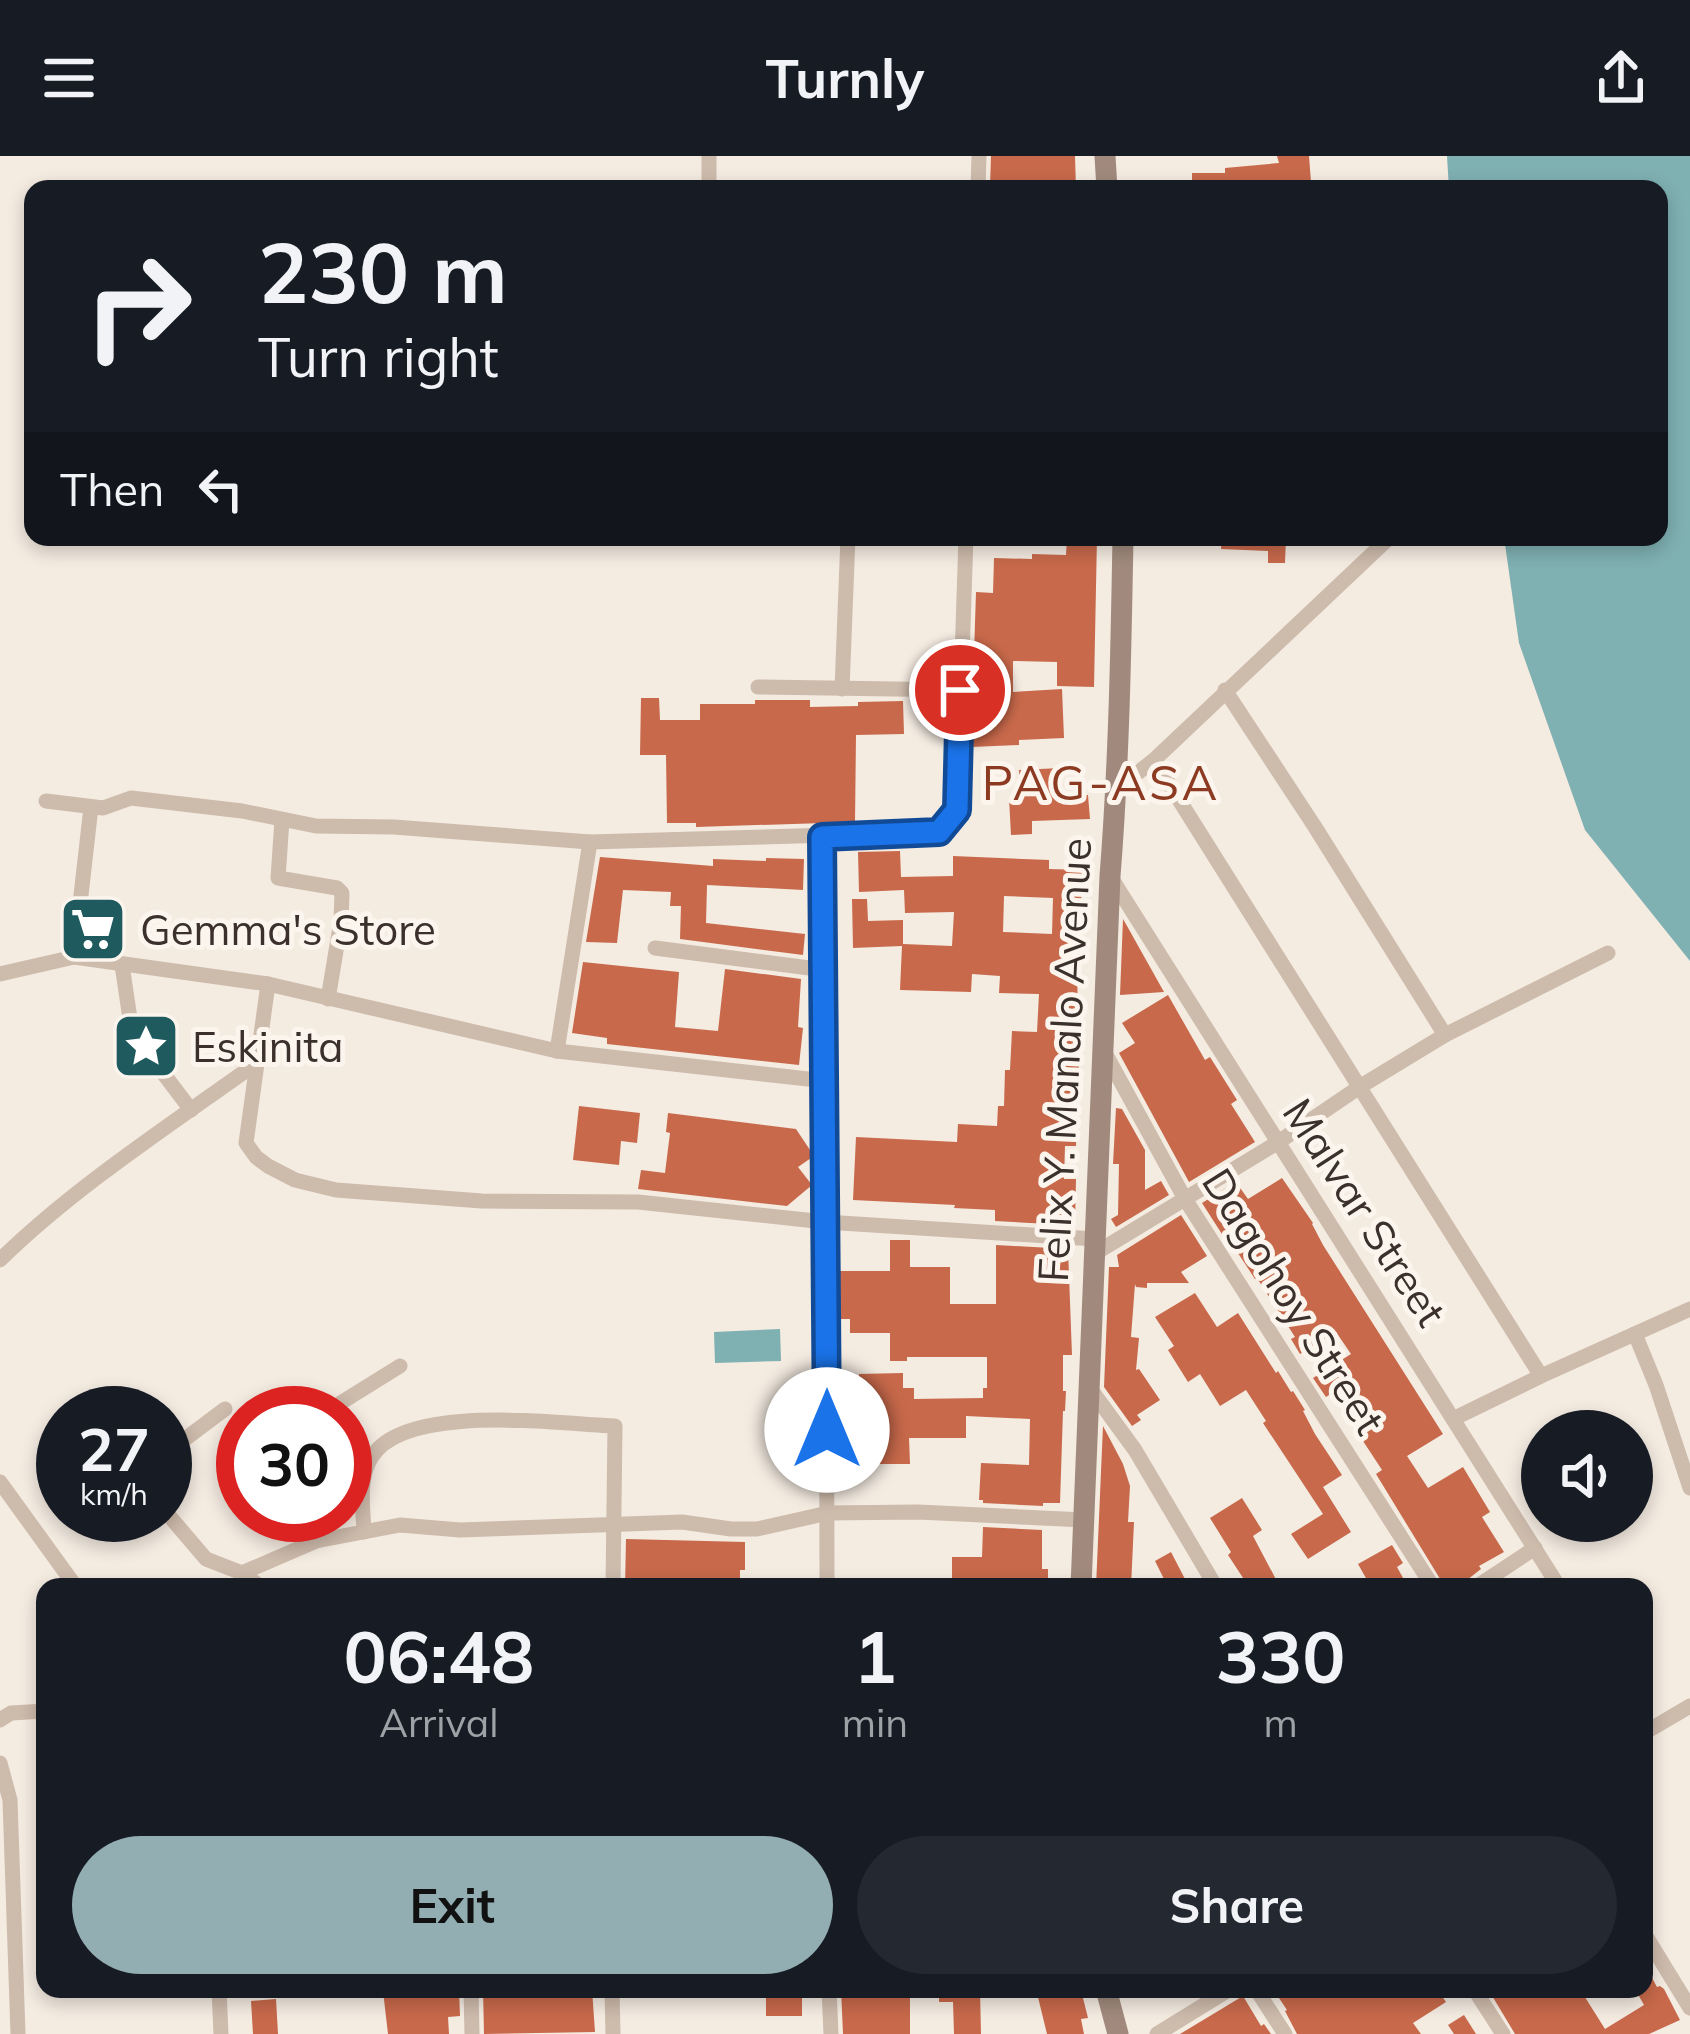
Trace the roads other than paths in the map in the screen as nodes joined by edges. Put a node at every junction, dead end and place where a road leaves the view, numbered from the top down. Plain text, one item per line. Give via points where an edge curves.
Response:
1 (848, 546) edge
2 (966, 546) edge
3 (1123, 546) edge
4 (1380, 546) edge
5 (758, 687) dead end
6 (842, 689) junction
7 (960, 690) junction
8 (1226, 690) junction
9 (1154, 760) junction
10 (1117, 789) junction
11 (46, 801) dead end
12 (91, 807) junction
13 (282, 820) junction
14 (822, 837) junction
15 (590, 842) junction
16 (1110, 876) junction
17 (655, 948) dead end
18 (1607, 953) dead end
19 (74, 957) junction
20 (122, 964) junction
21 (824, 970) junction
22 (0, 974) edge
23 (268, 984) junction
24 (328, 999) junction
25 (1444, 1035) junction
26 (1102, 1048) junction
27 (556, 1051) junction
28 (257, 1062) junction
29 (826, 1081) junction
30 (1361, 1086) junction
31 (191, 1110) junction
32 (1277, 1143) junction
33 (1185, 1199) junction
34 (825, 1222) junction
35 (1094, 1247) junction
36 (0, 1260) edge
37 (1690, 1310) edge
38 (1635, 1334) junction
39 (400, 1366) dead end
40 (1541, 1376) junction
41 (368, 1386) edge
42 (1089, 1388) junction
43 (216, 1415) edge
44 (1455, 1418) junction
45 (192, 1433) edge
46 (372, 1455) edge
47 (0, 1482) edge
48 (1690, 1488) edge
49 (828, 1513) junction
50 (1084, 1520) junction
51 (614, 1525) junction
52 (372, 1530) edge
53 (192, 1542) edge
54 (314, 1542) edge
55 (1535, 1548) junction
56 (242, 1573) junction
57 (69, 1578) edge
58 (249, 1578) edge
59 (613, 1578) edge
60 (827, 1578) edge
61 (1081, 1578) edge
62 (1211, 1578) edge
63 (1427, 1578) edge
64 (1490, 1578) edge
65 (1553, 1578) edge
66 (1690, 1706) edge
67 (36, 1712) edge
68 (0, 1720) edge
69 (1653, 1727) edge
70 (0, 1763) edge
71 (1653, 1948) edge
72 (219, 1998) edge
73 (471, 1998) edge
74 (612, 1998) edge
75 (829, 1998) edge
76 (1108, 1998) edge
77 (1215, 1998) edge
78 (1262, 1998) edge
79 (1480, 1998) edge
80 (1690, 2008) edge
81 (18, 2034) edge
82 (221, 2034) edge
83 (472, 2034) edge
84 (613, 2034) edge
85 (831, 2034) edge
86 (1118, 2034) edge
87 (1156, 2034) edge
88 (1286, 2034) edge
89 (1504, 2034) edge

1 - 6 street
2 - 7 street
3 - 10 main road, Felix Y. Manalo Avenue
4 - 8 street
5 - 6 street
6 - 7 street
7 - 14 street via 957,810 939,832
8 - 9 street
8 - 25 street
9 - 10 street
9 - 30 street
10 - 16 main road, Felix Y. Manalo Avenue
11 - 12 street
12 - 13 street via 131,798
12 - 19 street
13 - 15 street
13 - 24 street via 278,878 342,893
14 - 15 street
14 - 21 street
15 - 27 street
16 - 26 main road, Felix Y. Manalo Avenue
16 - 32 street, Malvar Street
17 - 21 street
18 - 25 street
19 - 20 street
19 - 22 street
20 - 23 street
20 - 31 street via 132,1032
21 - 29 street
23 - 24 street
23 - 28 street
24 - 27 street
25 - 30 street
26 - 33 street, Dagohoy Street
26 - 35 main road, Felix Y. Manalo Avenue
27 - 29 street
28 - 31 street
28 - 34 street via 246,1143 296,1180 336,1190 638,1202
29 - 34 street
30 - 32 street
30 - 40 street
31 - 36 street
32 - 33 street
32 - 44 street, Malvar Street
33 - 35 street
33 - 63 street, Dagohoy Street
34 - 35 street
34 - 49 street
35 - 42 main road, Felix Y. Manalo Avenue
37 - 38 street
38 - 40 street
38 - 48 street
39 - 41 street
40 - 44 street
42 - 50 main road, Felix Y. Manalo Avenue
42 - 62 street
43 - 45 street
44 - 55 street, Malvar Street
46 - 51 street via 389,1438 468,1419 615,1426
47 - 57 street
49 - 50 street
49 - 51 street via 757,1529
49 - 60 street
50 - 61 main road, Felix Y. Manalo Avenue
51 - 52 street
51 - 59 street
53 - 56 street via 206,1559
54 - 56 street
55 - 64 street
55 - 65 street, Malvar Street
56 - 58 street
66 - 69 street
67 - 68 street
70 - 81 street via 10,1800
71 - 80 street
72 - 82 street
73 - 83 street
74 - 84 street
75 - 85 street
76 - 86 main road
77 - 87 street
78 - 88 street
79 - 89 street

